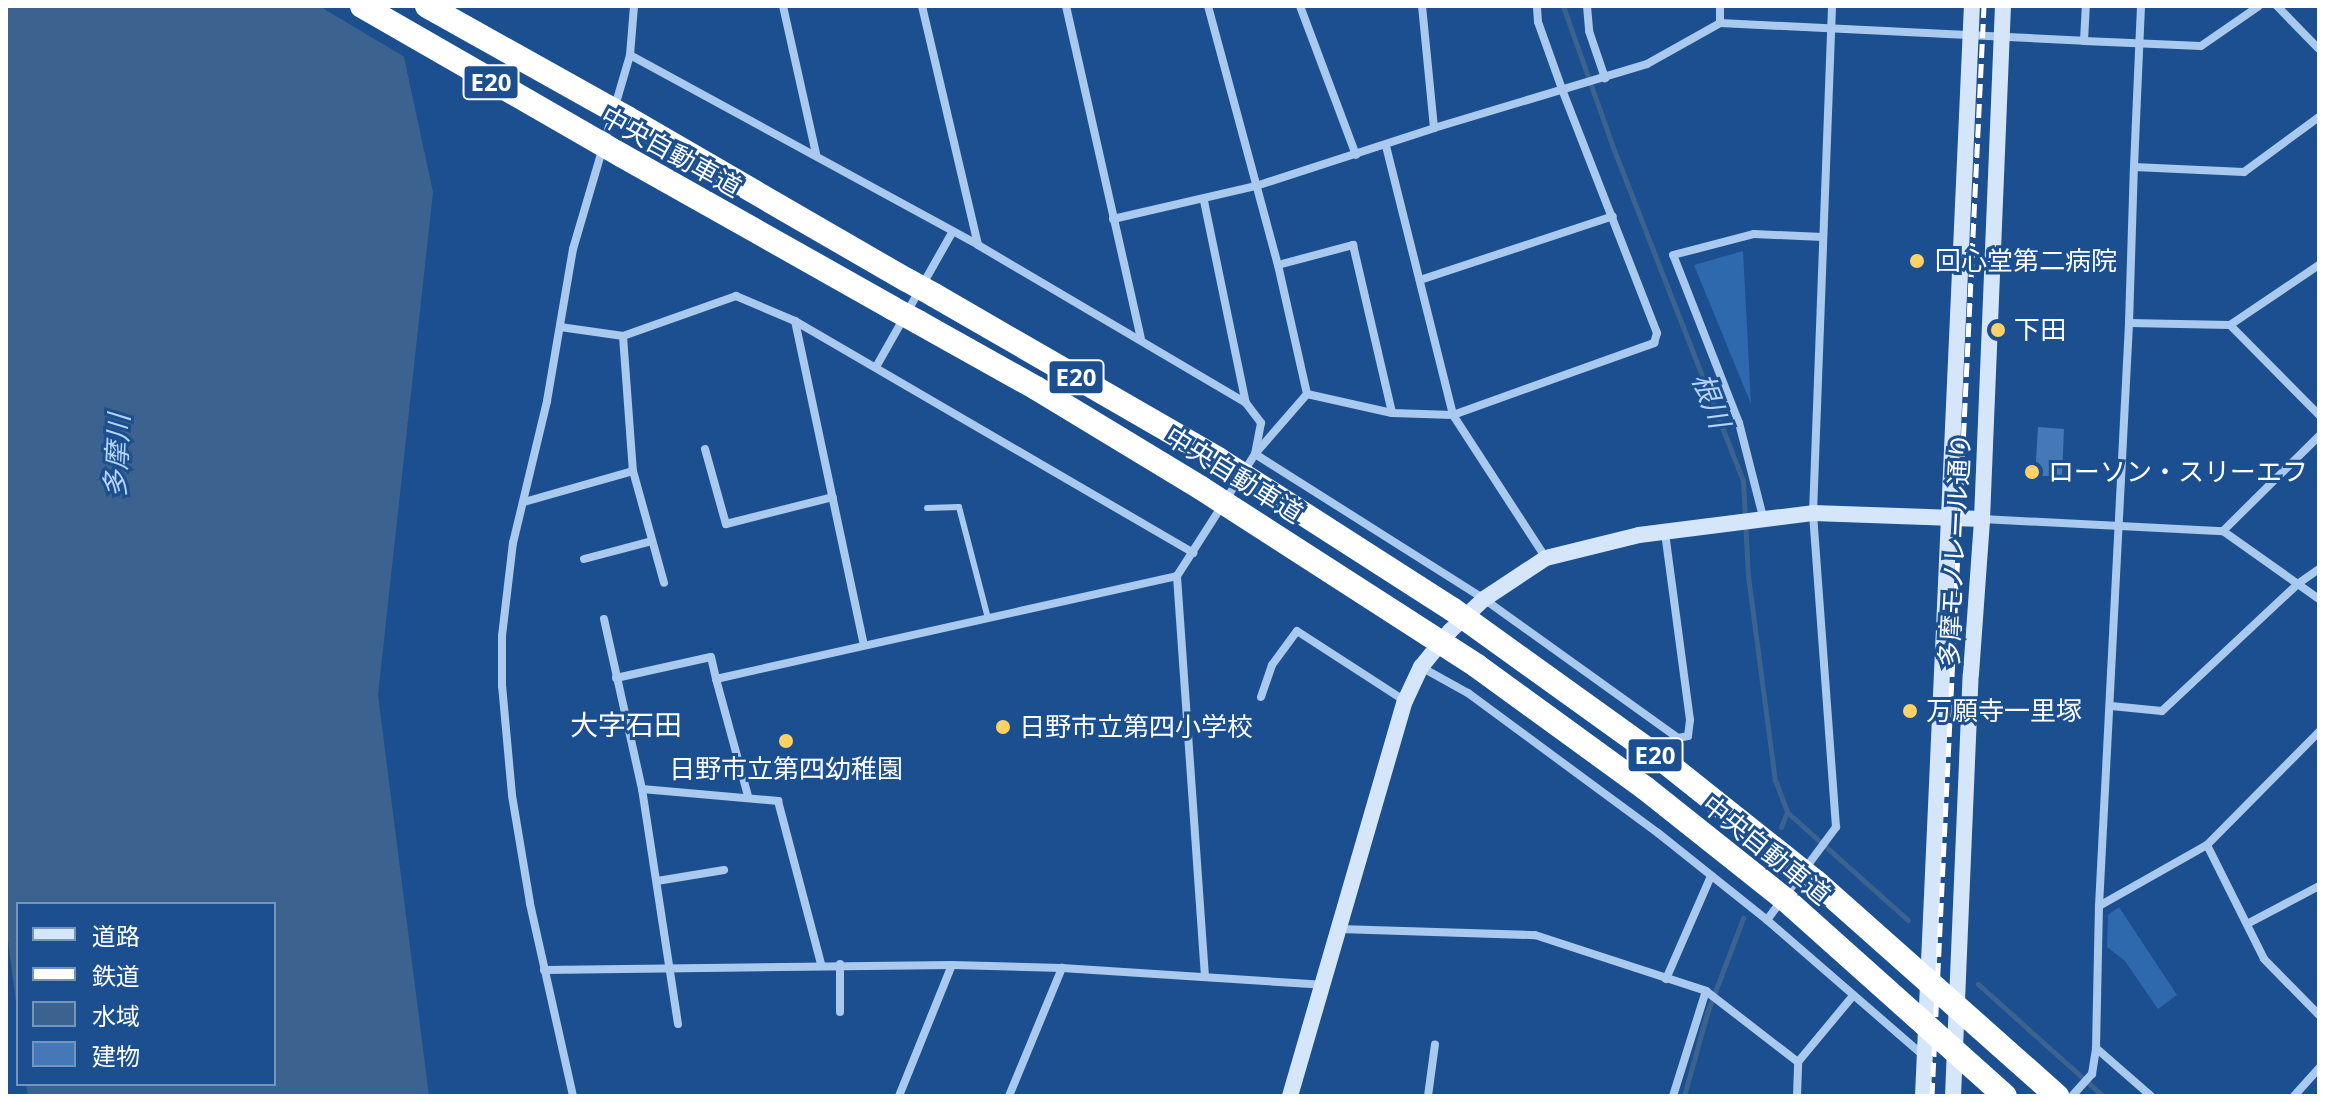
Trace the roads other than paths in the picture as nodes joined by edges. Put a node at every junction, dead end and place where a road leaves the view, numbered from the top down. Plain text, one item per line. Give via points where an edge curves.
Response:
1 (362, 6) edge
2 (427, 6) edge
3 (634, 6) edge
4 (922, 6) edge
5 (1066, 6) edge
6 (1208, 6) edge
7 (1300, 6) edge
8 (1422, 6) edge
9 (1537, 6) edge
10 (1587, 6) edge
11 (1720, 6) edge
12 (1832, 6) edge
13 (1972, 6) edge
14 (2003, 6) edge
15 (2086, 6) edge
16 (2141, 6) edge
17 (2259, 6) edge
18 (2277, 6) edge
19 (785, 7) edge
20 (1720, 23) junction
21 (1831, 27) junction
22 (1971, 34) junction
23 (2001, 36) junction
24 (2084, 41) junction
25 (2139, 42) junction
26 (2319, 49) edge
27 (630, 55) junction
28 (1602, 78) junction
29 (1562, 89) junction
30 (2319, 117) edge
31 (1434, 128) junction
32 (1386, 146) junction
33 (816, 154) junction
34 (1356, 155) junction
35 (2134, 167) junction
36 (1256, 186) junction
37 (1204, 201) junction
38 (1613, 216) junction
39 (1113, 219) junction
40 (953, 231) junction
41 (1823, 237) junction
42 (978, 245) junction
43 (1278, 265) junction
44 (2319, 265) edge
45 (1420, 280) junction
46 (795, 321) junction
47 (2129, 323) junction
48 (2230, 325) junction
49 (560, 327) junction
50 (623, 336) junction
51 (1141, 338) junction
52 (876, 367) junction
53 (1307, 394) junction
54 (1246, 403) junction
55 (1392, 413) junction
56 (1453, 415) junction
57 (2319, 415) edge
58 (2319, 436) edge
59 (705, 449) dead end
60 (1255, 454) junction
61 (633, 471) junction
62 (833, 497) junction
63 (524, 502) junction
64 (927, 508) dead end
65 (1813, 513) junction
66 (1947, 517) junction
67 (1758, 518) junction
68 (1982, 519) junction
69 (2118, 525) junction
70 (1665, 531) junction
71 (2223, 531) junction
72 (652, 541) junction
73 (1193, 553) junction
74 (1546, 558) junction
75 (584, 559) dead end
76 (2319, 569) edge
77 (1177, 576) junction
78 (664, 583) dead end
79 (2299, 583) junction
80 (1484, 599) junction
81 (2319, 599) edge
82 (988, 618) junction
83 (604, 619) dead end
84 (864, 645) junction
85 (1421, 667) junction
86 (616, 678) junction
87 (716, 679) junction
88 (1261, 697) dead end
89 (1405, 701) junction
90 (2111, 706) junction
91 (2319, 732) edge
92 (642, 789) junction
93 (748, 796) junction
94 (2207, 845) junction
95 (724, 870) dead end
96 (1711, 876) junction
97 (657, 881) junction
98 (2319, 886) edge
99 (2099, 906) junction
100 (1767, 920) junction
101 (2247, 924) junction
102 (1339, 929) junction
103 (821, 964) junction
104 (840, 964) junction
105 (952, 965) junction
106 (1062, 968) junction
107 (671, 969) junction
108 (544, 970) junction
109 (1205, 977) junction
110 (1666, 979) junction
111 (1322, 985) junction
112 (1958, 985) junction
113 (1706, 991) junction
114 (1852, 997) junction
115 (840, 1012) dead end
116 (2319, 1015) edge
117 (678, 1024) dead end
118 (1435, 1044) dead end
119 (2096, 1048) junction
120 (1924, 1057) junction
121 (1798, 1062) junction
122 (2319, 1068) edge
123 (2069, 1094) edge
124 (573, 1096) edge
125 (899, 1096) edge
126 (1009, 1096) edge
127 (1290, 1096) edge
128 (1428, 1096) edge
129 (1673, 1096) edge
130 (1797, 1096) edge
131 (1923, 1096) edge
132 (1953, 1096) edge
133 (2005, 1096) edge
134 (2151, 1096) edge
135 (2294, 1096) edge

1 - 133 highway, 中央自動車道 / E20, bridge via 1201,488 1477,666 1645,788 1787,901
2 - 123 highway, 中央自動車道 / E20, bridge via 1218,459 1452,609 1669,765
3 - 27 street
4 - 42 street
5 - 39 street
6 - 36 street
7 - 34 street
8 - 31 street
9 - 29 street
10 - 28 street
11 - 20 street
12 - 21 street
13 - 22 main road, 多摩モノレール通り
14 - 23 main road, 多摩モノレール通り
15 - 24 street
16 - 25 street
17 - 25 street via 2201,46
18 - 26 street
19 - 33 street
20 - 21 street
20 - 28 street via 1647,64
21 - 22 street
21 - 41 street
22 - 23 street
22 - 66 main road, 多摩モノレール通り
23 - 24 street
23 - 68 main road, 多摩モノレール通り
24 - 25 street
25 - 35 street
27 - 33 street
27 - 49 street via 573,249
28 - 29 street
29 - 31 street
29 - 38 street
30 - 35 street via 2244,172
31 - 32 street
32 - 34 street
32 - 45 street
33 - 40 street
34 - 36 street
35 - 47 street
36 - 37 street
36 - 43 street
37 - 39 street
37 - 54 street
38 - 45 street
38 - 56 street via 1657,333 1654,343
39 - 51 street
40 - 42 street
40 - 52 street
41 - 65 street
41 - 67 street via 1754,234 1673,255 1743,435
42 - 51 street
43 - 53 street
43 - 55 street via 1353,245
44 - 48 street
45 - 56 street
46 - 50 street via 736,296
46 - 52 street
46 - 62 street
47 - 48 street
47 - 69 street
48 - 57 street
49 - 50 street
49 - 63 street
50 - 61 street
51 - 54 street
52 - 73 street
53 - 55 street
53 - 60 street
54 - 60 street via 1261,423
55 - 56 street
56 - 74 street
58 - 71 street
59 - 62 street via 726,524
60 - 73 street
60 - 80 street
61 - 63 street
61 - 72 street
62 - 84 street
63 - 108 street via 507,587 502,686 512,795
64 - 82 lane via 959,507
65 - 66 main road
65 - 67 main road
65 - 100 street via 1836,827
66 - 68 main road
66 - 120 main road, 多摩モノレール通り
67 - 70 main road
68 - 69 street
68 - 112 main road, 多摩モノレール通り
69 - 71 street
69 - 90 street
70 - 74 main road
70 - 80 street via 1688,736 1678,738
71 - 79 street
72 - 75 street
72 - 78 street
73 - 77 street
74 - 80 main road
76 - 79 street
77 - 82 street
77 - 109 street
79 - 81 street
79 - 90 street via 2162,711
80 - 85 main road
82 - 84 street
83 - 86 street
84 - 87 street
85 - 89 main road
85 - 96 street via 1468,693
86 - 87 street via 711,657
86 - 92 street
87 - 93 street
88 - 89 street via 1272,665 1297,631
89 - 102 main road
90 - 99 street
91 - 94 street
92 - 93 street
92 - 97 street
93 - 103 street via 778,801
94 - 99 street
94 - 101 street
95 - 97 street
96 - 100 street
96 - 110 street
97 - 107 street
98 - 101 street
99 - 119 street
100 - 114 street
101 - 116 street via 2264,959
102 - 110 street via 1535,935
102 - 111 main road
103 - 104 street
103 - 107 street
104 - 105 street
104 - 115 street
105 - 106 street
105 - 125 street
106 - 109 street
106 - 126 street
107 - 108 street
107 - 117 street
108 - 124 street
109 - 111 street
110 - 113 street
111 - 127 main road
112 - 120 main road via 1947,1069
112 - 132 main road, 多摩モノレール通り
113 - 121 street
113 - 129 street
114 - 120 street
114 - 121 street
118 - 128 street
119 - 123 street via 2092,1074
119 - 134 street
120 - 131 main road, 多摩モノレール通り
121 - 130 street
122 - 135 street

